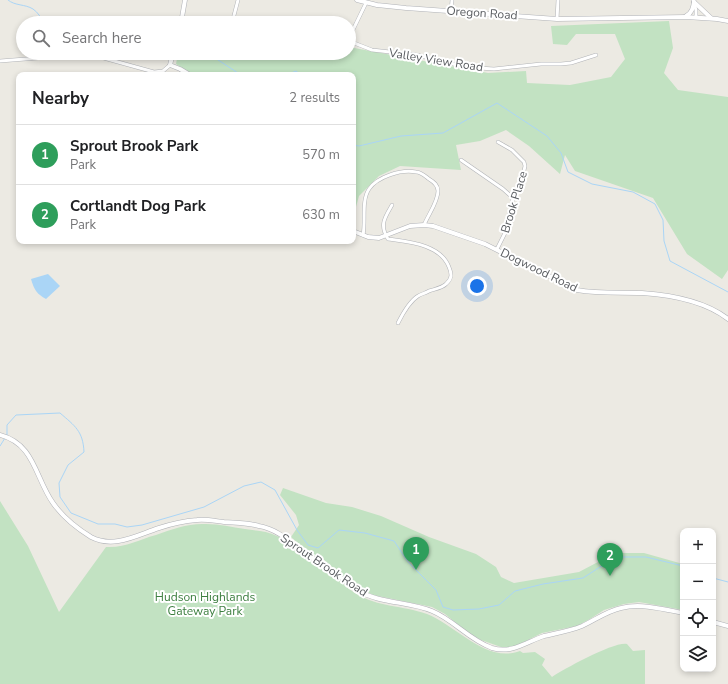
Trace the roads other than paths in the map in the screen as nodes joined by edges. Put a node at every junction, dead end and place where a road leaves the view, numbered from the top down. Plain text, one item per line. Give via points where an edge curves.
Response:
1 (185, 0) edge
2 (238, 0) edge
3 (357, 0) edge
4 (452, 0) edge
5 (558, 0) edge
6 (693, 1) edge
7 (366, 3) junction
8 (451, 11) junction
9 (182, 16) edge
10 (234, 16) edge
11 (686, 17) junction
12 (696, 17) junction
13 (711, 18) junction
14 (557, 19) junction
15 (728, 21) edge
16 (356, 24) edge
17 (356, 42) edge
18 (596, 55) dead end
19 (16, 60) edge
20 (111, 60) edge
21 (171, 60) edge
22 (0, 61) edge
23 (170, 65) junction
24 (154, 72) edge
25 (154, 72) edge
26 (185, 72) edge
27 (498, 142) dead end
28 (461, 160) dead end
29 (513, 198) junction
30 (392, 205) dead end
31 (424, 225) junction
32 (356, 232) edge
33 (363, 235) junction
34 (386, 235) junction
35 (497, 249) junction
36 (728, 319) edge
37 (398, 323) dead end
38 (4, 436) edge
39 (680, 613) edge
40 (716, 623) edge
41 (728, 626) edge

1 - 9 street
2 - 10 street
3 - 7 street, Oregon Road
4 - 8 street
5 - 14 street
6 - 11 street via 690,14
6 - 12 street
6 - 13 street
7 - 8 street, Oregon Road
7 - 16 street
8 - 14 street, Oregon Road
11 - 12 street, Oregon Road
11 - 14 street, Oregon Road
12 - 13 street, Oregon Road
13 - 15 street, Oregon Road
17 - 18 street, Valley View Road via 372,50 494,69 571,63
19 - 22 street
20 - 25 street
21 - 23 street
23 - 24 street via 163,71
23 - 26 street
27 - 29 street, Brook Place via 512,150 524,162 523,175
28 - 29 street
29 - 35 street, Brook Place via 505,233
30 - 34 street via 384,220
31 - 33 street via 437,198 436,184 419,172 394,174 380,179 368,190
31 - 34 street, Dogwood Road via 404,227
31 - 35 street, Dogwood Road
32 - 33 street, Dogwood Road
33 - 34 street, Dogwood Road via 377,238
34 - 37 street via 388,239 415,244 439,254 448,264 451,276 445,285 415,298
35 - 36 street, Dogwood Road via 577,290 644,293 674,298 705,306
38 - 39 street, Sprout Brook Road via 24,448 54,505 92,537 115,542 171,524 208,519 260,526 281,535 364,594 433,611 492,648 518,648 543,637 581,627 622,608 637,606
40 - 41 street

